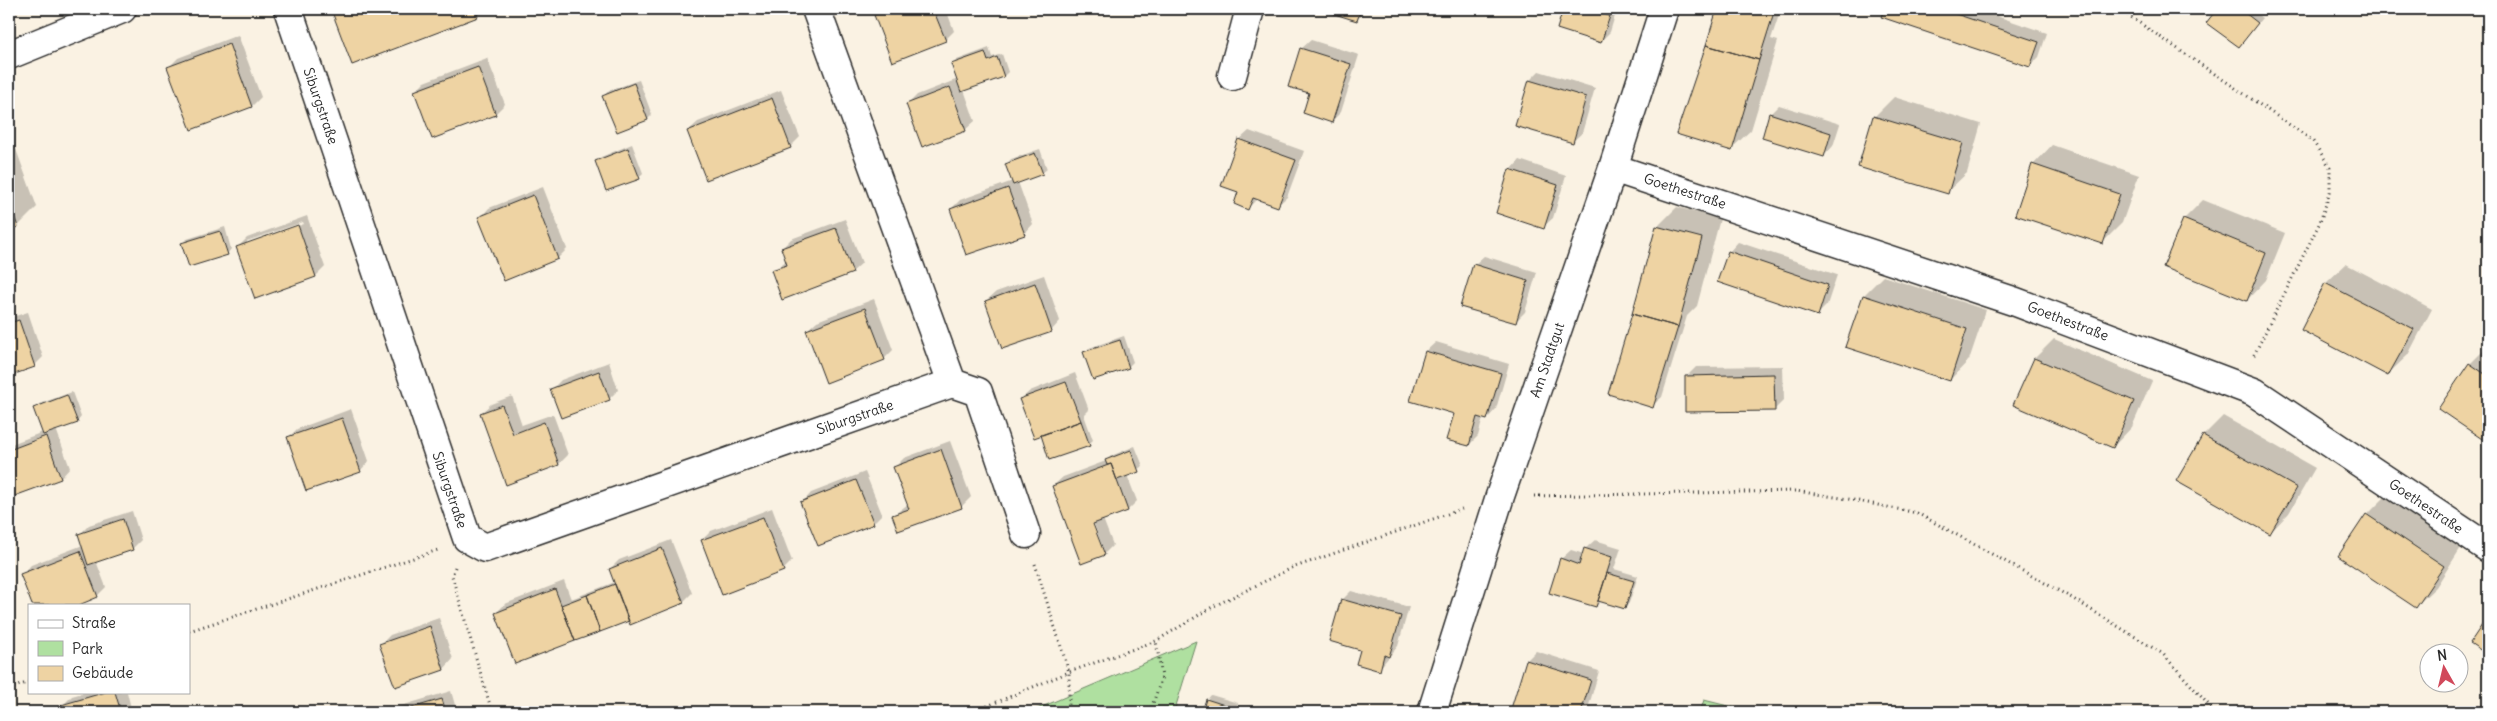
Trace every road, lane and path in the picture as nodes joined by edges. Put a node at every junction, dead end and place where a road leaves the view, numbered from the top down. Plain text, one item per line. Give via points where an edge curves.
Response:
1 (122, 9) edge
2 (288, 9) edge
3 (816, 9) edge
4 (1250, 9) edge
5 (1664, 9) edge
6 (2119, 9) edge
7 (9, 55) edge
8 (1232, 76) dead end
9 (1613, 168) junction
10 (952, 383) junction
11 (2238, 387) junction
12 (1500, 496) junction
13 (1026, 534) joint
14 (467, 538) junction
15 (2488, 548) edge
16 (190, 631) edge
17 (1156, 641) junction
18 (1069, 672) junction
19 (28, 682) edge
20 (9, 689) edge
21 (492, 712) edge
22 (973, 712) edge
23 (1068, 712) edge
24 (1150, 712) edge
25 (1432, 712) edge
26 (2215, 712) edge

1 - 7 street
2 - 14 street, Siburgstraße
3 - 10 street
4 - 8 street
5 - 9 street, Am Stadtgut
6 - 11 path via 2312,140 2330,167 2330,192 2320,222
9 - 11 street, Goethestraße via 2016,302
9 - 12 street, Am Stadtgut
10 - 13 street via 978,392
10 - 14 street, Siburgstraße via 485,548
11 - 15 street, Goethestraße via 2254,392
12 - 17 path via 1292,568 1214,606
12 - 25 street, Am Stadtgut
12 - 26 path via 1796,491 1917,514 2072,598 2163,654
13 - 18 path
14 - 16 path via 422,557
14 - 21 path via 452,576
17 - 18 path
17 - 24 path via 1162,677
18 - 22 path
18 - 23 path
19 - 20 path

